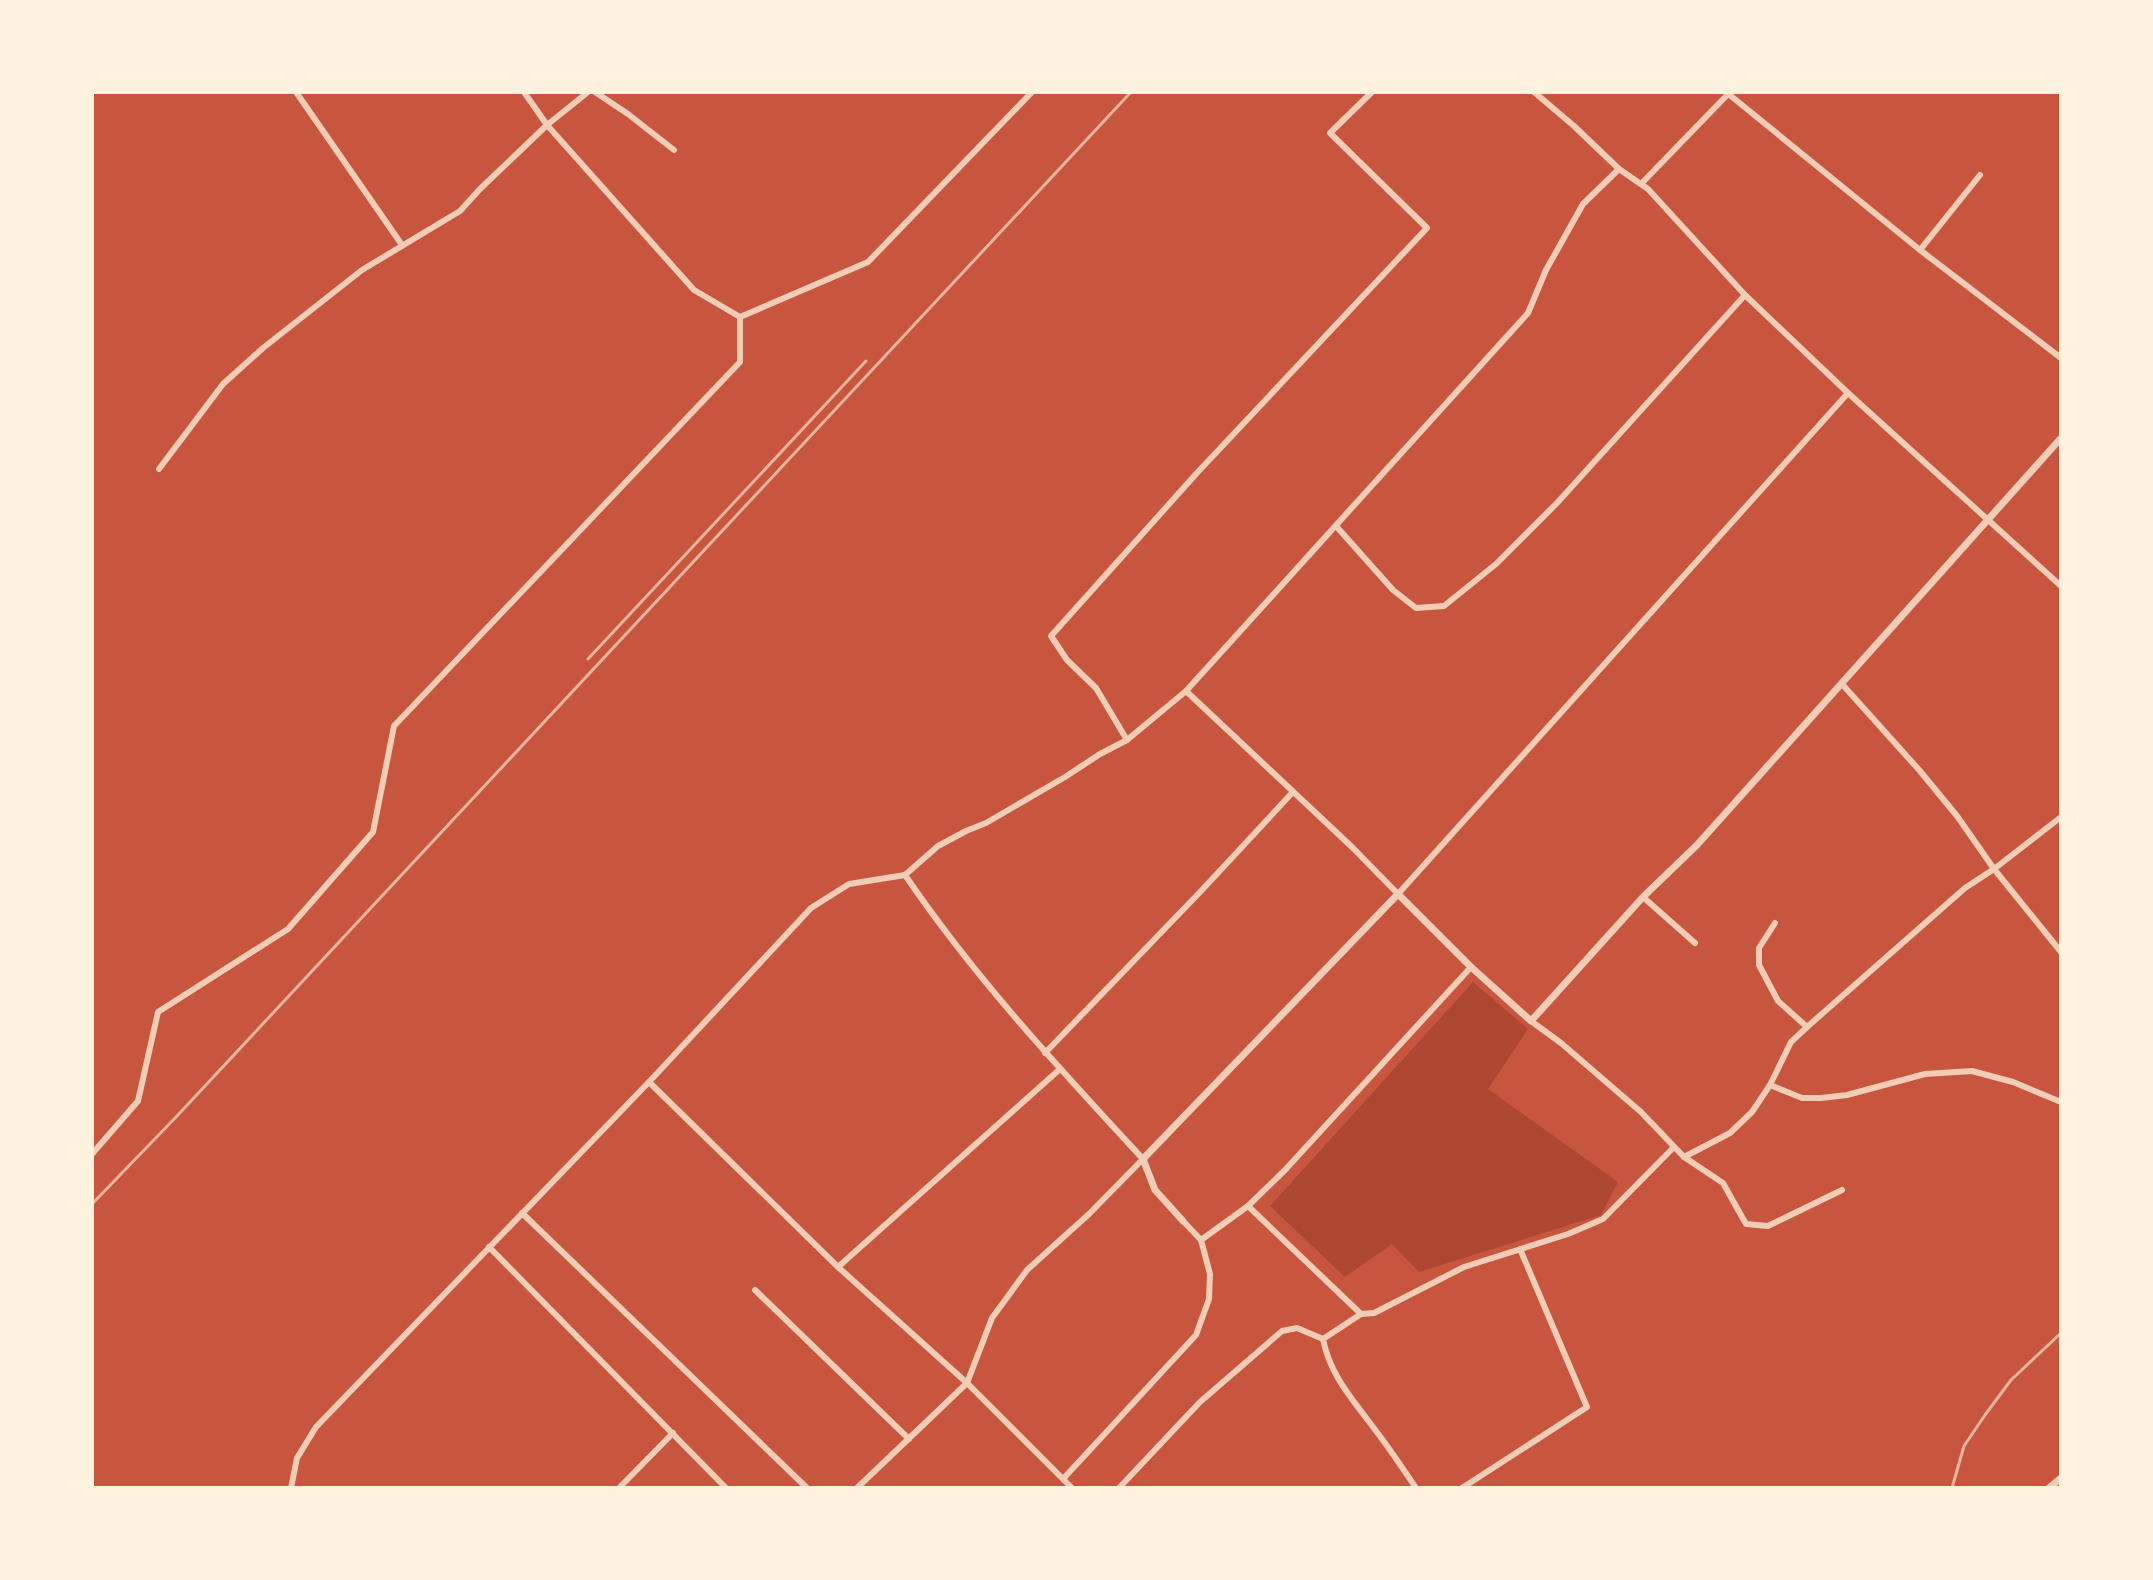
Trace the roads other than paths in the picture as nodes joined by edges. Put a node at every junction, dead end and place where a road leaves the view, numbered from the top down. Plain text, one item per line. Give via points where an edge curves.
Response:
1 (296, 92) edge
2 (524, 92) edge
3 (588, 92) edge
4 (595, 92) edge
5 (1032, 92) edge
6 (1372, 92) edge
7 (1534, 92) edge
8 (1728, 93) edge
9 (547, 125) junction
10 (674, 150) dead end
11 (1619, 169) junction
12 (1980, 175) dead end
13 (1641, 184) junction
14 (402, 245) junction
15 (1920, 250) junction
16 (1745, 295) junction
17 (740, 317) junction
18 (2061, 358) edge
19 (1848, 393) junction
20 (2061, 438) edge
21 (159, 469) dead end
22 (1988, 520) junction
23 (1336, 526) junction
24 (2061, 586) edge
25 (1842, 684) junction
26 (1186, 691) junction
27 (1127, 740) junction
28 (1292, 793) junction
29 (2061, 817) edge
30 (1994, 869) junction
31 (905, 875) junction
32 (1398, 894) junction
33 (1643, 897) junction
34 (1775, 923) dead end
35 (1695, 943) dead end
36 (2061, 952) edge
37 (1471, 967) junction
38 (1531, 1021) junction
39 (1807, 1027) junction
40 (1045, 1053) junction
41 (1060, 1069) junction
42 (649, 1082) junction
43 (1770, 1085) junction
44 (2061, 1102) edge
45 (1674, 1147) junction
46 (92, 1154) edge
47 (1684, 1157) junction
48 (1143, 1159) junction
49 (1842, 1190) dead end
50 (1248, 1206) junction
51 (522, 1213) junction
52 (1183, 1221) joint
53 (1201, 1240) junction
54 (489, 1247) junction
55 (1520, 1249) junction
56 (838, 1267) junction
57 (755, 1290) dead end
58 (1361, 1314) junction
59 (1323, 1339) junction
60 (967, 1383) junction
61 (673, 1433) junction
62 (909, 1439) junction
63 (2061, 1478) edge
64 (1063, 1479) junction
65 (291, 1488) edge
66 (619, 1488) edge
67 (726, 1488) edge
68 (807, 1488) edge
69 (857, 1488) edge
70 (1072, 1488) edge
71 (1119, 1488) edge
72 (1416, 1488) edge
73 (1462, 1488) edge
74 (2049, 1488) edge

1 - 14 street
2 - 9 street
3 - 9 street
4 - 10 street
5 - 17 street via 868,262
6 - 27 street via 1330,133 1427,228 1051,636 1096,688
7 - 11 street
8 - 13 street
8 - 15 street
9 - 14 street via 460,211
9 - 17 street via 694,290
11 - 13 street
11 - 23 street via 1583,204 1528,313
12 - 15 street
13 - 16 street
14 - 21 street via 362,270 223,384
15 - 18 street
16 - 19 street
16 - 23 street via 1557,503 1444,606 1416,608
17 - 46 street via 740,362 394,726 373,832 288,929 158,1012 138,1101
19 - 22 street
19 - 32 street
20 - 22 street
22 - 24 street
22 - 25 street
23 - 26 street
25 - 30 street via 1957,816
25 - 33 street
26 - 27 street
26 - 28 street
27 - 31 street via 938,846
28 - 32 street
28 - 40 street
29 - 30 street
30 - 36 street
30 - 39 street via 1965,888
31 - 40 street via 932,916
31 - 42 street via 849,884 811,908
32 - 37 street
32 - 48 street
33 - 35 street
33 - 38 street
34 - 39 street via 1759,948 1759,965 1778,1001
37 - 38 street
37 - 50 street
38 - 45 street via 1641,1112
39 - 43 street via 1791,1042
40 - 41 street
41 - 48 street
41 - 56 street
42 - 51 street
42 - 56 street
43 - 44 street via 1802,1098 1821,1098 1925,1074 1972,1071
43 - 47 street via 1730,1133
45 - 47 street
45 - 55 street via 1603,1219
47 - 49 street via 1723,1183 1746,1224 1768,1226
48 - 52 street via 1155,1190
48 - 60 street via 1027,1270 992,1318
50 - 53 street
50 - 58 street
51 - 54 street
51 - 68 street
52 - 53 street
53 - 64 street via 1210,1274 1209,1299 1196,1335
54 - 61 street
54 - 65 street via 316,1427 297,1458
55 - 58 street via 1464,1267 1374,1313
55 - 73 street via 1587,1407
56 - 60 street
57 - 62 street
58 - 59 street
59 - 71 street via 1297,1328 1282,1331 1200,1402
59 - 72 street via 1341,1386
60 - 62 street
60 - 64 street
61 - 66 street
61 - 67 street
62 - 69 street
63 - 74 street
64 - 70 street

